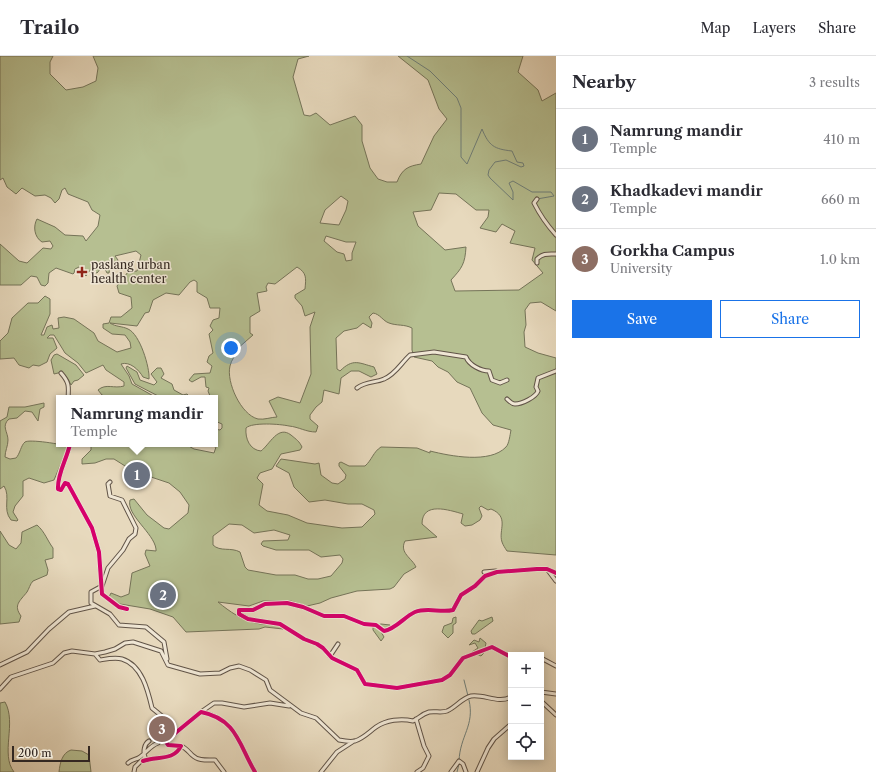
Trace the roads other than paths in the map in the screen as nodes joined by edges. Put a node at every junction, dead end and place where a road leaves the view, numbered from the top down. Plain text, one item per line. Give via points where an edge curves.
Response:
1 (537, 199) dead end
2 (556, 235) edge
3 (556, 254) edge
4 (537, 263) dead end
5 (556, 371) edge
6 (62, 373) dead end
7 (507, 380) dead end
8 (357, 388) dead end
9 (68, 395) edge
10 (507, 399) dead end
11 (69, 447) edge
12 (110, 482) dead end
13 (547, 569) junction
14 (484, 572) dead end
15 (496, 572) junction
16 (556, 573) edge
17 (556, 581) edge
18 (102, 587) junction
19 (96, 606) junction
20 (127, 609) dead end
21 (338, 644) dead end
22 (95, 654) junction
23 (508, 655) edge
24 (330, 656) junction
25 (544, 660) edge
26 (0, 665) edge
27 (168, 665) junction
28 (556, 666) edge
29 (0, 689) edge
30 (544, 692) edge
31 (556, 694) edge
32 (508, 698) edge
33 (544, 704) edge
34 (294, 708) junction
35 (201, 712) junction
36 (556, 715) edge
37 (416, 719) junction
38 (508, 727) edge
39 (175, 733) junction
40 (149, 741) dead end
41 (354, 741) junction
42 (158, 743) dead end
43 (181, 746) junction
44 (144, 754) junction
45 (143, 761) junction
46 (128, 763) dead end
47 (134, 772) edge
48 (224, 772) edge
49 (255, 772) edge
50 (321, 772) edge
51 (416, 772) edge
52 (451, 772) edge
53 (466, 772) edge
54 (477, 772) edge

1 - 2 street via 534,203 536,208
3 - 4 street via 541,255 536,259
5 - 10 street via 538,378 538,391 534,396 517,404
6 - 9 street via 70,386
7 - 8 street via 500,383 492,380 489,371 481,371 468,362 466,357 434,352 410,355 388,377 364,383
11 - 18 street via 58,489 61,490 65,483 72,488 92,528 99,552
12 - 18 street via 110,496 122,500 136,528 135,534 108,568
13 - 15 street
13 - 16 street
13 - 17 street
14 - 15 street
15 - 24 street via 485,576 461,595 453,610 418,611 384,632 376,625 364,624 344,616 324,616 287,603 265,604 252,610 239,610 239,614 248,619 280,624 323,648
18 - 19 street via 91,592 91,603
18 - 20 street via 104,597
19 - 26 street via 69,612 27,652
19 - 27 street via 110,614 119,625 146,627 164,642
21 - 24 street
22 - 27 street via 133,642 161,651
22 - 29 street via 72,651 64,653 53,663 12,677
22 - 39 street via 100,660 122,659 132,665 147,686 152,708 163,717
23 - 24 street via 492,647 463,658 450,675 442,680 408,688 365,684 357,670
25 - 28 street
27 - 34 street via 200,674 220,673 239,666 261,676 266,680 270,690
30 - 31 street
32 - 37 street via 498,700 471,696 447,711 422,714
33 - 36 street
34 - 35 street via 282,704 262,703 244,708 222,702 214,703
34 - 41 street via 316,718 339,740
35 - 39 street
35 - 49 street via 209,713 231,726
37 - 41 street via 394,720 377,726
37 - 51 street via 429,756 423,768
38 - 54 street via 494,739
39 - 43 street via 166,744
40 - 44 street via 146,743
41 - 50 street via 338,752
42 - 44 street
43 - 45 street via 169,758 153,757
43 - 48 street via 203,761 215,760
44 - 45 street
44 - 46 street
45 - 47 street via 135,767
52 - 53 street via 459,761

